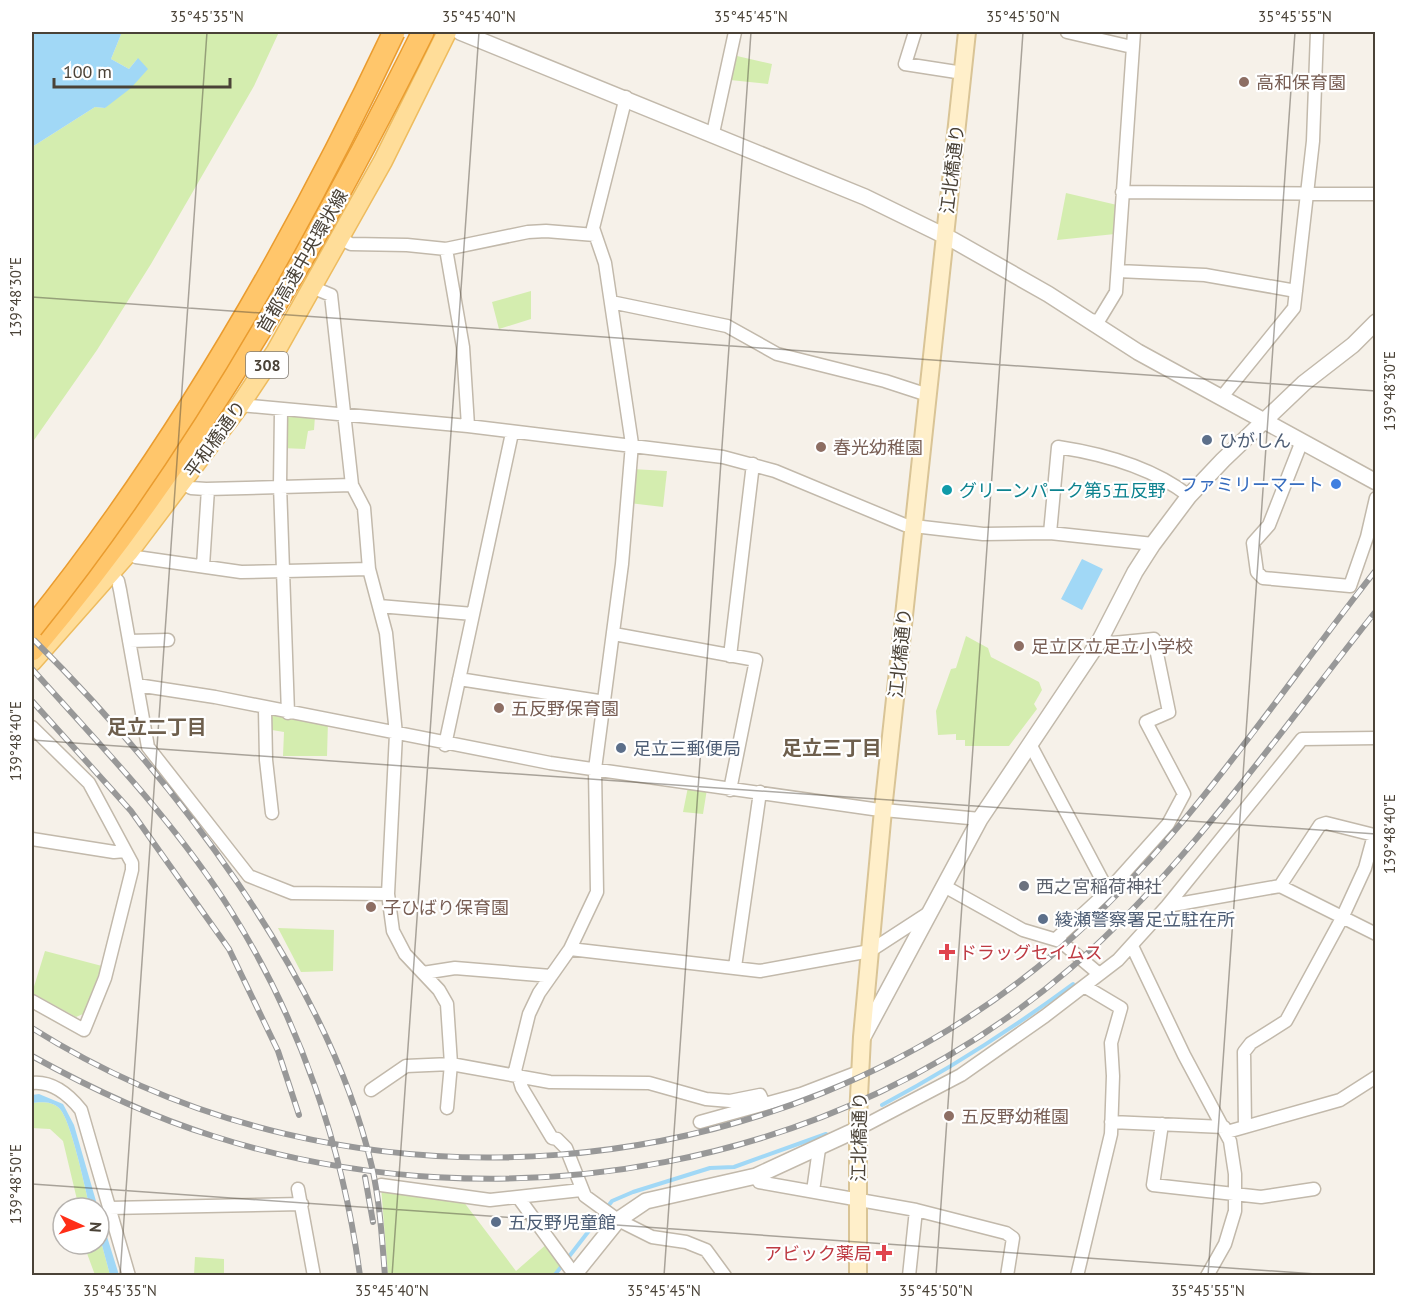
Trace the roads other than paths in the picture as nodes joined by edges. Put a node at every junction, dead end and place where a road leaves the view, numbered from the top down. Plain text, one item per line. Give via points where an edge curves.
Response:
1 (388, 32) edge
2 (394, 32) edge
3 (413, 32) edge
4 (423, 32) edge
5 (435, 32) edge
6 (447, 32) edge
7 (460, 32) edge
8 (735, 32) edge
9 (915, 32) edge
10 (967, 32) edge
11 (1067, 32) edge
12 (1134, 32) edge
13 (1317, 32) edge
14 (1132, 47) junction
15 (963, 73) junction
16 (626, 97) junction
17 (713, 133) junction
18 (1122, 192) junction
19 (1307, 193) junction
20 (1376, 194) edge
21 (595, 235) junction
22 (944, 236) junction
23 (341, 239) junction
24 (446, 249) junction
25 (1118, 271) junction
26 (314, 288) junction
27 (1296, 291) junction
28 (611, 302) junction
29 (1091, 321) junction
30 (1376, 322) edge
31 (222, 375) junction
32 (928, 395) junction
33 (1221, 398) junction
34 (240, 405) junction
35 (281, 411) junction
36 (345, 416) junction
37 (1265, 422) junction
38 (468, 426) junction
39 (512, 433) junction
40 (1302, 441) junction
41 (632, 444) junction
42 (753, 464) junction
43 (1376, 482) edge
44 (183, 483) junction
45 (280, 485) junction
46 (352, 485) junction
47 (208, 489) junction
48 (1189, 496) junction
49 (1376, 498) edge
50 (914, 527) junction
51 (1050, 533) junction
52 (1153, 544) junction
53 (129, 552) junction
54 (203, 566) junction
55 (369, 568) junction
56 (283, 570) junction
57 (111, 574) junction
58 (69, 580) junction
59 (379, 606) junction
60 (473, 614) junction
61 (60, 617) junction
62 (32, 628) edge
63 (614, 634) junction
64 (32, 638) edge
65 (168, 640) dead end
66 (1100, 640) junction
67 (129, 641) junction
68 (32, 650) edge
69 (730, 656) junction
70 (32, 662) edge
71 (459, 679) junction
72 (137, 685) junction
73 (605, 702) junction
74 (265, 709) junction
75 (288, 713) junction
76 (32, 727) edge
77 (396, 734) junction
78 (1376, 738) edge
79 (1030, 744) junction
80 (445, 745) junction
81 (595, 770) junction
82 (730, 790) junction
83 (760, 792) junction
84 (883, 810) junction
85 (272, 813) dead end
86 (980, 819) junction
87 (32, 839) edge
88 (125, 851) junction
89 (944, 886) junction
90 (1280, 886) junction
91 (1108, 891) junction
92 (387, 894) junction
93 (1167, 906) junction
94 (931, 912) junction
95 (1342, 918) junction
96 (1376, 934) edge
97 (1056, 939) junction
98 (1132, 946) junction
99 (570, 949) junction
100 (870, 951) junction
101 (735, 967) junction
102 (423, 973) junction
103 (1098, 973) junction
104 (551, 976) junction
105 (1084, 986) junction
106 (32, 1001) edge
107 (862, 1037) junction
108 (451, 1064) junction
109 (861, 1071) junction
110 (516, 1075) junction
111 (1376, 1077) edge
112 (32, 1083) edge
113 (371, 1090) dead end
114 (764, 1104) junction
115 (447, 1108) dead end
116 (700, 1122) dead end
117 (1111, 1122) junction
118 (1162, 1124) junction
119 (1245, 1127) junction
120 (858, 1129) junction
121 (1225, 1129) junction
122 (819, 1149) junction
123 (756, 1176) junction
124 (381, 1185) dead end
125 (298, 1189) dead end
126 (1314, 1189) dead end
127 (581, 1190) junction
128 (813, 1191) junction
129 (106, 1196) edge
130 (1235, 1196) junction
131 (518, 1197) junction
132 (858, 1199) junction
133 (302, 1204) junction
134 (111, 1208) edge
135 (916, 1210) junction
136 (111, 1215) edge
137 (618, 1220) junction
138 (129, 1275) edge
139 (314, 1275) edge
140 (574, 1275) edge
141 (725, 1275) edge
142 (858, 1275) edge
143 (909, 1275) edge
144 (1007, 1275) edge
145 (1077, 1275) edge
146 (1207, 1275) edge

1 - 31 main road via 277,247 270,285
2 - 58 highway, 首都高速中央環状線, bridge via 311,198 223,352
3 - 31 main road, 平和橋通り / 308 via 360,144 295,261
3 - 58 highway, bridge via 283,275 217,385 141,497
4 - 61 highway, 首都高速中央環状線 via 348,181 256,342 146,507
5 - 61 highway via 309,277 226,412 111,567
6 - 23 main road, 平和橋通り / 308
7 - 16 street
8 - 17 street
9 - 15 street via 905,64
10 - 15 main road, 江北橋通り
11 - 14 street
12 - 14 street
13 - 19 street
14 - 18 street
15 - 22 main road, 江北橋通り
16 - 17 street
16 - 21 street via 593,228
17 - 22 street via 865,197
18 - 19 street
18 - 25 street
19 - 20 street
19 - 27 street
21 - 24 street via 528,232
21 - 28 street via 605,263
22 - 29 street
22 - 32 main road, 江北橋通り
23 - 24 street via 351,244
23 - 26 main road, 平和橋通り / 308
24 - 38 street via 463,347
25 - 27 street via 1205,275
25 - 29 street via 1116,292 1099,320
26 - 34 main road, 平和橋通り / 308
26 - 36 street via 331,295
27 - 33 street via 1294,308
28 - 32 street via 727,326 777,354
28 - 41 street
29 - 33 street
30 - 37 street
31 - 64 main road, 平和橋通り / 308 via 127,516
32 - 50 main road, 江北橋通り
33 - 37 street
34 - 35 street
34 - 44 main road, 平和橋通り / 308
35 - 36 street
35 - 45 street
36 - 38 street
36 - 46 street
37 - 40 street
37 - 48 street
38 - 39 street
39 - 41 street
39 - 60 street
40 - 43 street
40 - 49 street via 1269,525 1253,543 1257,572 1263,578 1350,586
41 - 42 street
41 - 63 street
42 - 50 street
42 - 69 street
44 - 47 street
44 - 53 main road, 平和橋通り / 308
45 - 46 street
45 - 47 street
45 - 56 street
46 - 55 street via 364,508
47 - 54 street
48 - 51 street via 1156,475 1101,455 1058,447
48 - 52 street
50 - 51 street via 983,534
50 - 84 main road, 江北橋通り
51 - 52 street
52 - 66 street
53 - 54 street via 136,557
53 - 57 main road, 平和橋通り / 308
54 - 56 street via 241,572
55 - 56 street
55 - 59 street
56 - 75 street
57 - 67 street via 118,581
57 - 70 main road, 平和橋通り / 308
58 - 62 highway, 首都高速中央環状線, bridge
59 - 60 street
59 - 77 street via 386,633
60 - 71 street
61 - 68 highway, 首都高速中央環状線
63 - 69 street
63 - 73 street
65 - 67 street
66 - 79 street
66 - 91 street via 1113,643 1154,639 1169,712 1146,722 1184,794 1168,824
67 - 72 street
69 - 82 street via 756,660
71 - 73 street
71 - 80 street
72 - 74 street
72 - 92 street via 148,747 249,876 292,893
73 - 81 street
74 - 75 street
74 - 85 street
75 - 77 street
76 - 88 street via 89,783
77 - 80 street
77 - 92 street
78 - 93 street via 1302,739
79 - 86 street
79 - 91 street
80 - 81 street
81 - 82 street
81 - 99 street via 597,892
82 - 83 street
83 - 84 street
83 - 101 street
84 - 86 street
84 - 100 main road, 江北橋通り
86 - 89 street
87 - 88 street
88 - 106 street via 132,870 105,978 84,1030
89 - 94 street
89 - 97 street via 1023,930
90 - 93 street
90 - 95 street
90 - 95 street via 1320,825 1326,823 1374,835 1365,868
91 - 97 street
92 - 102 street via 393,931 405,954
93 - 98 street
94 - 100 street
94 - 107 street
95 - 96 street
95 - 119 street via 1286,1021 1251,1043 1244,1052
97 - 103 street
98 - 103 street
98 - 121 street via 1184,1055
99 - 101 street
99 - 104 street
100 - 101 street via 760,971
100 - 107 main road, 江北橋通り
102 - 104 street via 455,968
102 - 108 street via 447,1004
103 - 105 street
104 - 110 street via 529,1014
105 - 117 street via 1121,1008 1111,1043
105 - 120 street via 960,1075
107 - 109 main road, 江北橋通り
108 - 110 street
108 - 113 street via 406,1066
108 - 115 street
109 - 114 street
109 - 120 main road, 江北橋通り
110 - 114 street via 550,1082 649,1083 706,1099 730,1101 760,1095
110 - 127 street via 552,1137 566,1148
111 - 119 street via 1340,1100
112 - 129 street via 46,1083 71,1097 81,1110
114 - 116 street
117 - 118 street
117 - 145 street
118 - 121 street
118 - 130 street via 1153,1185
119 - 121 street
120 - 122 street
120 - 132 main road, 江北橋通り
121 - 130 street via 1235,1174
122 - 123 street
122 - 128 street
123 - 128 street via 759,1182
123 - 137 street via 646,1201
124 - 131 street via 490,1200
125 - 133 street
126 - 130 street via 1261,1197
127 - 131 street
127 - 137 street
128 - 132 street
130 - 146 street via 1235,1211 1225,1244
131 - 140 street
132 - 135 street
132 - 142 main road, 江北橋通り
133 - 134 street
133 - 139 street
135 - 143 street
135 - 144 street via 1006,1233 1013,1238
136 - 138 street
137 - 140 street
137 - 141 street via 652,1237 686,1242 706,1250

